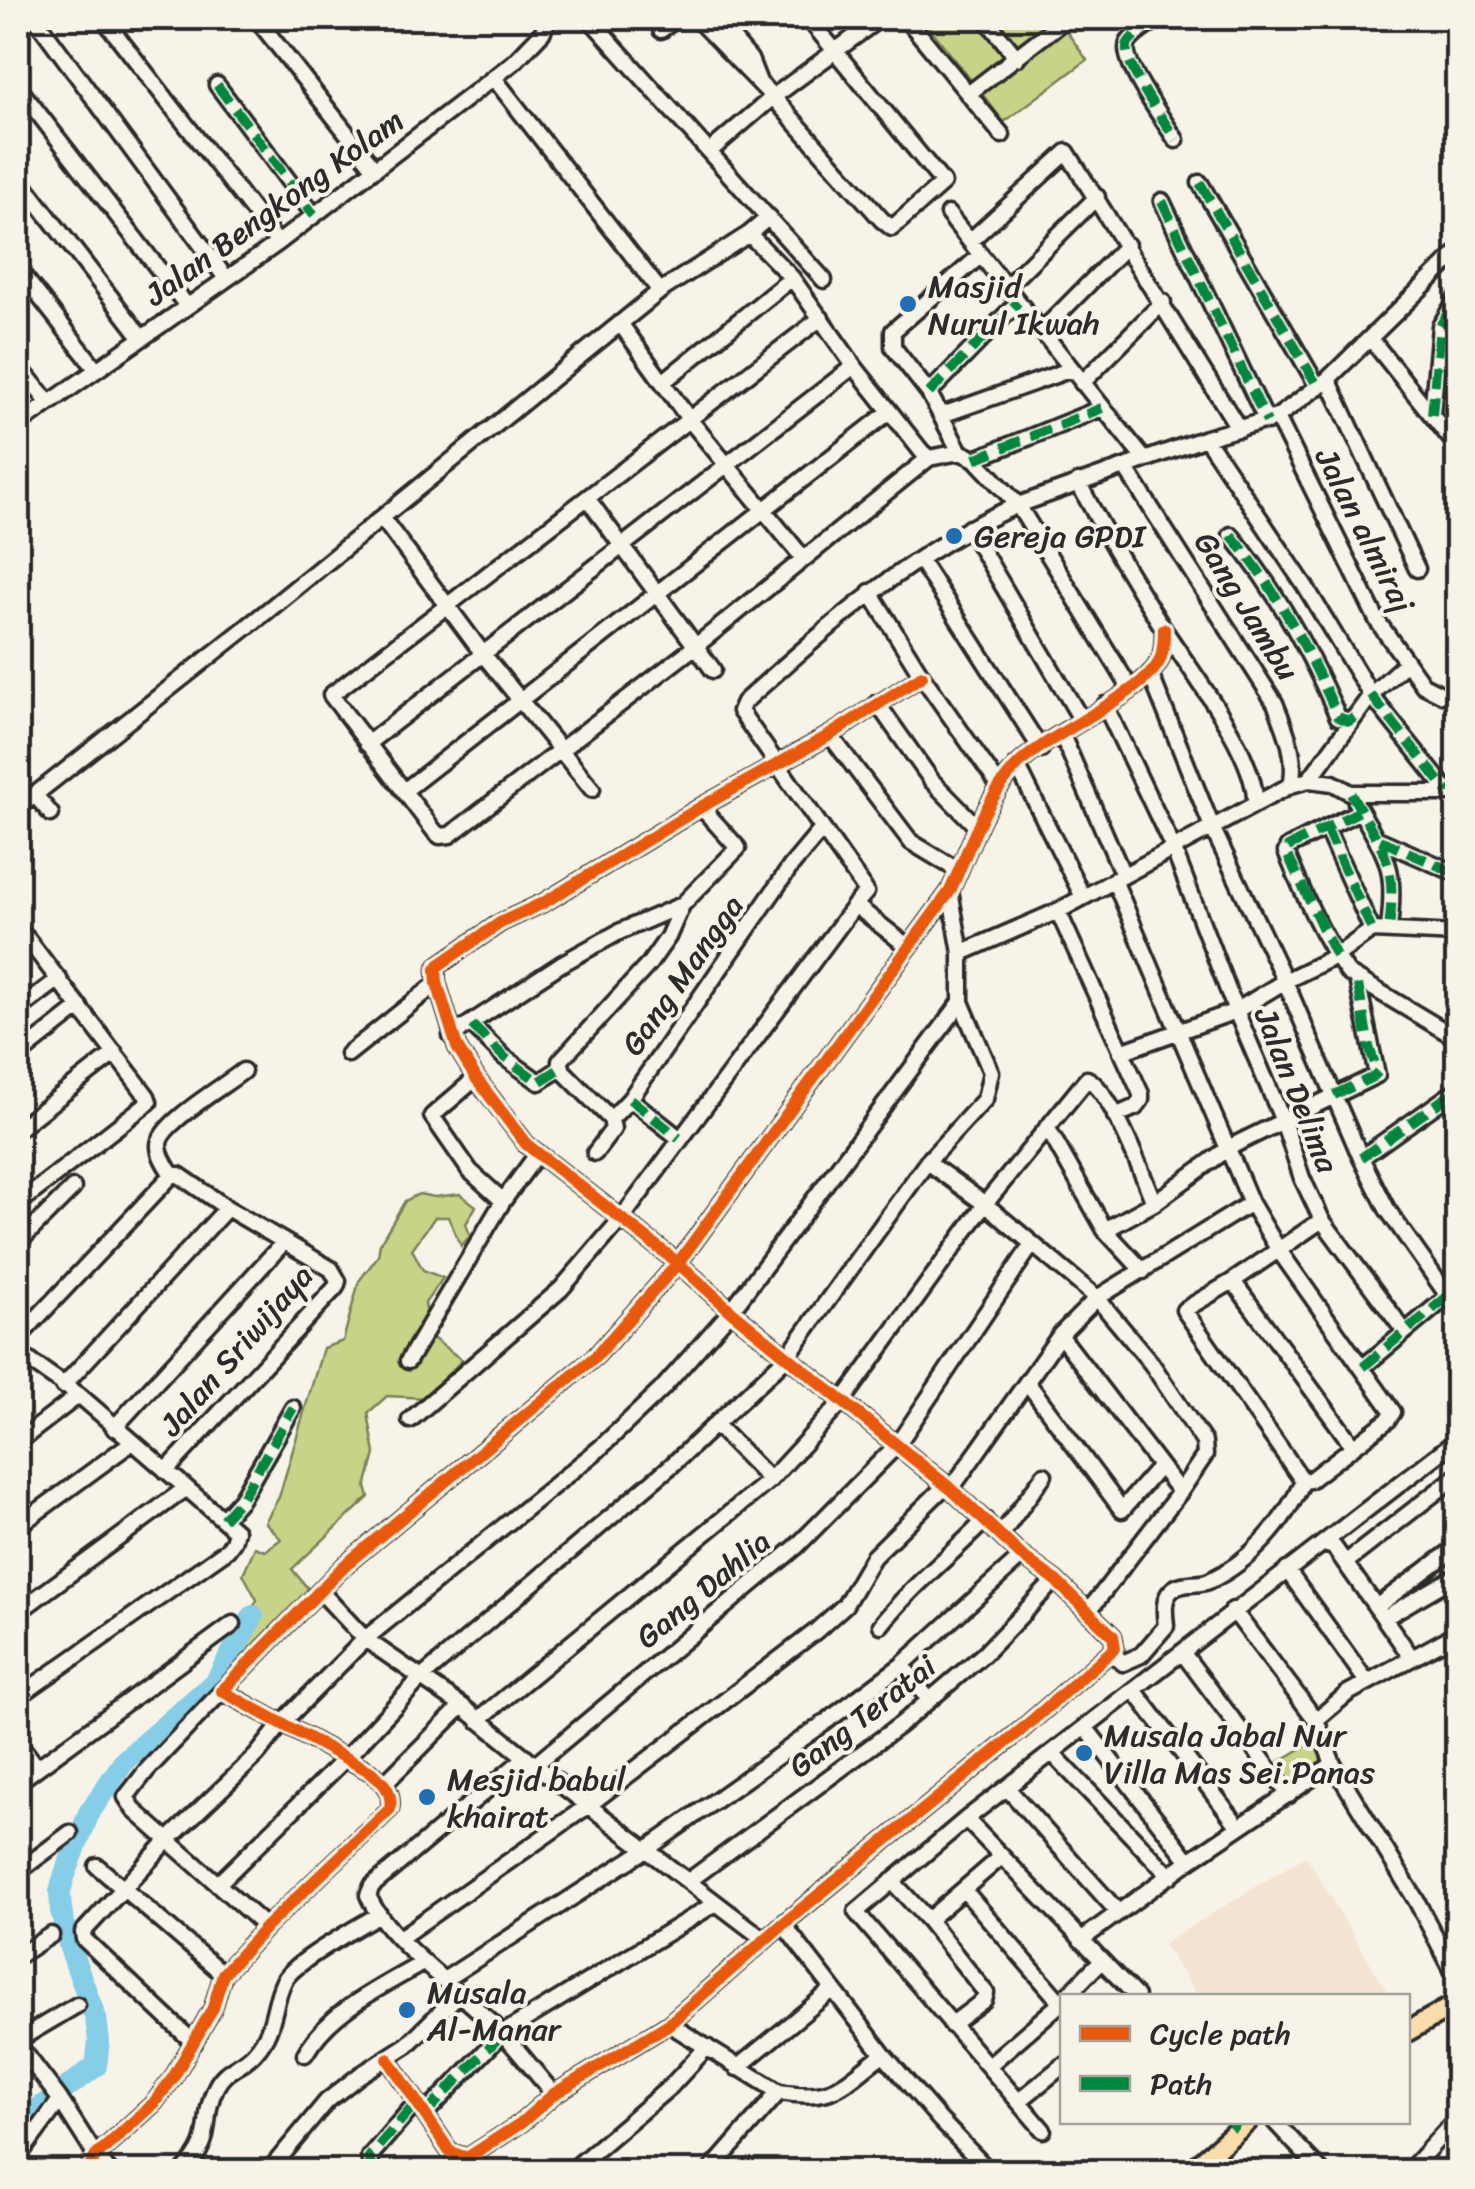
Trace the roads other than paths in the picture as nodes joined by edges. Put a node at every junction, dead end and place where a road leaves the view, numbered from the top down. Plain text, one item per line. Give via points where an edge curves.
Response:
1 (35, 18) edge
2 (104, 18) edge
3 (256, 18) edge
4 (549, 18) edge
5 (589, 18) edge
6 (677, 18) edge
7 (696, 18) edge
8 (715, 18) edge
9 (808, 18) edge
10 (880, 18) edge
11 (906, 18) edge
12 (984, 18) edge
13 (1067, 18) edge
14 (1159, 18) edge
15 (660, 30) dead end
16 (834, 51) junction
17 (1017, 58) junction
18 (494, 78) junction
19 (760, 84) junction
20 (217, 85) dead end
21 (18, 87) edge
22 (968, 94) junction
23 (773, 98) junction
24 (1002, 135) dead end
25 (1176, 140) dead end
26 (710, 150) junction
27 (375, 168) junction
28 (18, 177) edge
29 (1200, 182) dead end
30 (1097, 197) junction
31 (1162, 201) dead end
32 (948, 214) dead end
33 (314, 215) junction
34 (769, 217) junction
35 (749, 234) junction
36 (970, 242) junction
37 (278, 243) junction
38 (1127, 245) junction
39 (1458, 252) edge
40 (980, 254) junction
41 (18, 269) edge
42 (225, 278) junction
43 (792, 278) junction
44 (824, 280) dead end
45 (1006, 287) junction
46 (660, 291) junction
47 (1458, 298) edge
48 (1018, 302) junction
49 (1163, 302) junction
50 (187, 306) junction
51 (821, 318) junction
52 (620, 323) junction
53 (1042, 331) junction
54 (142, 338) junction
55 (1370, 338) junction
56 (18, 365) edge
57 (854, 366) junction
58 (96, 369) junction
59 (1072, 369) junction
60 (664, 382) junction
61 (1082, 383) junction
62 (1323, 383) junction
63 (929, 393) junction
64 (48, 402) junction
65 (1102, 408) junction
66 (888, 412) junction
67 (942, 415) junction
68 (1432, 415) junction
69 (690, 419) junction
70 (1272, 419) junction
71 (18, 425) edge
72 (1240, 429) junction
73 (1206, 438) junction
74 (1458, 448) edge
75 (960, 452) junction
76 (930, 458) junction
77 (1144, 459) junction
78 (974, 460) junction
79 (728, 467) junction
80 (1125, 467) junction
81 (1078, 482) junction
82 (586, 498) junction
83 (1018, 505) junction
84 (765, 509) junction
85 (382, 518) junction
86 (969, 528) junction
87 (1232, 535) dead end
88 (622, 544) junction
89 (804, 559) junction
90 (920, 560) junction
91 (1416, 569) dead end
92 (870, 592) junction
93 (659, 593) junction
94 (447, 606) junction
95 (1164, 630) junction
96 (697, 645) junction
97 (484, 654) junction
98 (1406, 663) junction
99 (713, 670) dead end
100 (1150, 674) junction
101 (922, 676) junction
102 (1130, 688) junction
103 (1371, 696) junction
104 (1458, 697) edge
105 (521, 702) junction
106 (878, 704) junction
107 (1104, 704) junction
108 (1355, 718) junction
109 (1082, 720) junction
110 (830, 735) junction
111 (1062, 735) junction
112 (367, 744) junction
113 (1041, 749) junction
114 (560, 750) junction
115 (778, 765) junction
116 (1016, 765) junction
117 (1309, 780) junction
118 (1292, 785) junction
119 (1000, 786) junction
120 (592, 789) dead end
121 (404, 791) junction
122 (1453, 792) edge
123 (1351, 794) junction
124 (35, 795) junction
125 (1255, 802) junction
126 (18, 808) edge
127 (701, 808) junction
128 (1360, 811) junction
129 (50, 814) dead end
130 (976, 826) junction
131 (1212, 827) junction
132 (1326, 828) junction
133 (822, 829) junction
134 (1380, 840) junction
135 (1174, 850) junction
136 (958, 871) junction
137 (1455, 873) edge
138 (1119, 878) junction
139 (950, 890) junction
140 (1083, 898) junction
141 (682, 906) junction
142 (855, 906) junction
143 (1058, 911) junction
144 (1389, 928) junction
145 (1372, 930) junction
146 (1458, 934) edge
147 (18, 939) edge
148 (907, 946) junction
149 (961, 953) junction
150 (1336, 956) junction
151 (59, 979) junction
152 (1357, 979) junction
153 (1285, 982) junction
154 (437, 983) junction
155 (962, 1002) junction
156 (80, 1007) junction
157 (18, 1010) edge
158 (1236, 1011) junction
159 (472, 1024) junction
160 (1180, 1030) junction
161 (451, 1036) junction
162 (1458, 1038) edge
163 (1121, 1052) junction
164 (114, 1053) junction
165 (348, 1054) dead end
166 (18, 1056) edge
167 (560, 1068) junction
168 (243, 1071) dead end
169 (476, 1078) junction
170 (1458, 1089) edge
171 (1334, 1096) junction
172 (630, 1099) junction
173 (1115, 1116) junction
174 (611, 1119) junction
175 (1283, 1121) junction
176 (1047, 1127) junction
177 (18, 1129) edge
178 (679, 1138) junction
179 (1230, 1148) junction
180 (595, 1153) dead end
181 (538, 1154) junction
182 (1361, 1158) junction
183 (926, 1162) junction
184 (172, 1176) junction
185 (73, 1188) dead end
186 (503, 1201) junction
187 (1154, 1202) junction
188 (1251, 1203) junction
189 (18, 1204) edge
190 (985, 1204) junction
191 (227, 1208) junction
192 (622, 1218) junction
193 (1322, 1220) junction
194 (1104, 1230) junction
195 (284, 1242) junction
196 (18, 1243) edge
197 (1031, 1246) junction
198 (1278, 1249) junction
199 (678, 1263) junction
200 (1142, 1272) junction
201 (1232, 1281) junction
202 (1097, 1298) junction
203 (731, 1312) junction
204 (1406, 1332) junction
205 (1060, 1335) junction
206 (18, 1338) edge
207 (18, 1353) edge
208 (787, 1357) junction
209 (408, 1361) dead end
210 (1362, 1367) junction
211 (1026, 1382) junction
212 (63, 1386) junction
213 (78, 1395) junction
214 (842, 1402) junction
215 (293, 1408) dead end
216 (410, 1420) dead end
217 (716, 1425) junction
218 (114, 1428) junction
219 (1458, 1439) edge
220 (18, 1442) edge
221 (131, 1443) junction
222 (897, 1445) junction
223 (1353, 1446) junction
224 (1160, 1466) junction
225 (166, 1471) junction
226 (1044, 1475) dead end
227 (1458, 1475) edge
228 (770, 1480) junction
229 (1303, 1481) junction
230 (949, 1487) junction
231 (185, 1489) junction
232 (1180, 1492) junction
233 (223, 1519) junction
234 (985, 1520) junction
235 (18, 1526) edge
236 (1001, 1535) junction
237 (1324, 1544) junction
238 (1458, 1546) edge
239 (1022, 1556) junction
240 (1345, 1563) junction
241 (1286, 1570) junction
242 (1458, 1575) edge
243 (1055, 1580) junction
244 (320, 1591) junction
245 (1233, 1610) junction
246 (18, 1612) edge
247 (1088, 1612) junction
248 (1380, 1612) junction
249 (233, 1624) dead end
250 (881, 1624) dead end
251 (1458, 1633) edge
252 (365, 1638) junction
253 (1182, 1652) junction
254 (1112, 1653) junction
255 (1412, 1658) junction
256 (902, 1666) junction
257 (420, 1679) junction
258 (1367, 1682) junction
259 (1134, 1690) junction
260 (222, 1691) junction
261 (18, 1697) edge
262 (929, 1700) junction
263 (462, 1706) junction
264 (478, 1720) junction
265 (1316, 1720) junction
266 (283, 1722) junction
267 (1085, 1727) junction
268 (18, 1742) edge
269 (1053, 1754) junction
270 (346, 1758) junction
271 (530, 1761) junction
272 (1334, 1764) junction
273 (37, 1768) junction
274 (18, 1782) edge
275 (385, 1784) junction
276 (1006, 1788) junction
277 (1289, 1795) junction
278 (589, 1805) junction
279 (966, 1819) junction
280 (1240, 1827) junction
281 (70, 1833) dead end
282 (168, 1839) junction
283 (647, 1849) junction
284 (1000, 1858) junction
285 (1188, 1862) junction
286 (97, 1866) dead end
287 (18, 1872) edge
288 (1170, 1876) junction
289 (690, 1880) junction
290 (892, 1881) junction
291 (219, 1883) junction
292 (124, 1889) junction
293 (964, 1890) junction
294 (716, 1904) junction
295 (1118, 1912) junction
296 (379, 1914) junction
297 (928, 1920) junction
298 (783, 1924) junction
299 (266, 1927) junction
300 (51, 1936) dead end
301 (400, 1937) junction
302 (765, 1940) junction
303 (1081, 1940) junction
304 (18, 1956) edge
305 (424, 1962) junction
306 (1100, 1962) junction
307 (223, 1974) junction
308 (444, 1980) junction
309 (1458, 1981) edge
310 (834, 1990) junction
311 (1458, 1991) edge
312 (460, 1994) junction
313 (1070, 1994) edge
314 (1134, 1994) edge
315 (1060, 1996) edge
316 (1060, 2003) edge
317 (1458, 2004) edge
318 (77, 2005) dead end
319 (1410, 2017) edge
320 (669, 2024) junction
321 (950, 2025) junction
322 (1410, 2029) edge
323 (503, 2033) junction
324 (18, 2042) edge
325 (194, 2043) junction
326 (706, 2047) junction
327 (305, 2054) dead end
328 (883, 2054) junction
329 (388, 2058) junction
330 (988, 2066) junction
331 (737, 2068) junction
332 (1060, 2068) edge
333 (780, 2092) junction
334 (554, 2094) junction
335 (57, 2095) junction
336 (1019, 2102) junction
337 (421, 2108) junction
338 (1458, 2117) edge
339 (1238, 2124) edge
340 (1262, 2124) edge
341 (1276, 2124) edge
342 (1043, 2130) dead end
343 (23, 2143) edge
344 (96, 2156) junction
345 (18, 2157) edge
346 (1320, 2171) edge
347 (87, 2172) edge
348 (110, 2172) edge
349 (183, 2172) edge
350 (268, 2172) edge
351 (373, 2172) edge
352 (570, 2172) edge
353 (708, 2172) edge
354 (990, 2172) edge
355 (1190, 2172) edge
356 (1208, 2172) edge
357 (1408, 2172) edge

1 - 42 street
2 - 37 street
3 - 27 street
4 - 18 street, Jalan Bengkong Kolam
5 - 26 street
6 - 15 street
7 - 19 street
8 - 19 street via 750,59
9 - 16 street
10 - 16 street
11 - 22 street
12 - 17 street
13 - 17 street
14 - 25 street via 1132,38 1126,54
16 - 23 street
16 - 23 street via 943,183 892,228
17 - 22 street
18 - 27 street, Jalan Bengkong Kolam
18 - 46 street
19 - 23 street
20 - 33 street
21 - 50 street
22 - 24 street
23 - 26 street
26 - 34 street
27 - 33 street, Jalan Bengkong Kolam
28 - 54 street
29 - 62 street
30 - 36 street via 1064,154
30 - 38 street
30 - 45 street
31 - 70 street, Jalan almiraj
32 - 36 street
33 - 37 street, Jalan Bengkong Kolam
34 - 35 street
34 - 44 street
35 - 43 street
35 - 46 street
36 - 40 street
37 - 42 street, Jalan Bengkong Kolam
38 - 49 street
38 - 53 street
39 - 55 street
40 - 45 street
40 - 63 street via 893,331 893,348
41 - 58 street
42 - 50 street, Jalan Bengkong Kolam
43 - 51 street
43 - 60 street
45 - 48 street
46 - 52 street
47 - 68 street via 1440,326
48 - 53 street
48 - 63 street
49 - 61 street
49 - 72 street
50 - 54 street, Jalan Bengkong Kolam
51 - 57 street
51 - 69 street
52 - 60 street
52 - 85 street
53 - 59 street
54 - 58 street, Jalan Bengkong Kolam
55 - 62 street
55 - 68 street
56 - 64 street
57 - 66 street
57 - 79 street
58 - 64 street, Jalan Bengkong Kolam
59 - 61 street
59 - 67 street
60 - 69 street
61 - 65 street
62 - 70 street
62 - 91 street
63 - 67 street
64 - 71 street, Jalan Bengkong Kolam
65 - 77 street
65 - 78 street
66 - 76 street
66 - 84 street
67 - 75 street
68 - 74 street
69 - 79 street
69 - 82 street
70 - 72 street
70 - 98 street, Jalan almiraj
72 - 73 street
73 - 77 street
73 - 103 street
75 - 76 street
75 - 78 street
76 - 89 street
77 - 80 street
78 - 83 street
79 - 84 street
79 - 88 street
80 - 81 street
80 - 118 street, Gang Jambu via 1275,704 1290,745
81 - 83 street
81 - 95 street
82 - 88 street
82 - 94 street
83 - 86 street
83 - 102 street
84 - 89 street
84 - 93 street
85 - 94 street
85 - 124 street
86 - 90 street
86 - 109 street
87 - 108 street via 1275,593 1338,717
88 - 93 street
88 - 97 street
89 - 96 street
90 - 92 street
90 - 113 street
92 - 101 street
92 - 115 street via 740,706
93 - 96 street
93 - 105 street
94 - 97 street
94 - 112 street via 330,695
95 - 100 street via 1164,648
95 - 125 street via 1229,730 1256,785
96 - 99 street
96 - 114 street
97 - 105 street
97 - 112 street
98 - 103 street
98 - 104 street, Jalan almiraj via 1424,685
100 - 102 street
100 - 131 street
101 - 106 street
101 - 119 street
102 - 107 street
103 - 108 street
103 - 122 street
105 - 114 street
105 - 121 street
106 - 110 street
106 - 130 street via 932,781
107 - 109 street
107 - 135 street, Jalan Delima
108 - 117 street
109 - 111 street
110 - 115 street
110 - 136 street via 911,842
111 - 113 street
111 - 138 street
112 - 121 street
113 - 116 street
114 - 120 street
114 - 121 street via 446,837
115 - 127 street
115 - 133 street
116 - 119 street
116 - 140 street
117 - 118 street
117 - 123 street
118 - 125 street
119 - 130 street
122 - 123 street
123 - 128 street
124 - 126 street
124 - 129 street
125 - 131 street
127 - 141 street via 738,848
127 - 154 street via 500,923 439,965
128 - 132 street
128 - 134 street
130 - 136 street
131 - 135 street
131 - 153 street
132 - 145 street
132 - 150 street via 1286,852
133 - 142 street via 866,892
133 - 172 street, Gang Mangga
134 - 137 street
134 - 144 street via 1393,878
135 - 138 street
135 - 158 street, Jalan Delima
136 - 139 street
138 - 140 street
138 - 160 street
139 - 148 street
139 - 149 street
140 - 143 street
141 - 159 street via 560,964
141 - 167 street via 649,964 562,1056
142 - 148 street
142 - 178 street
143 - 149 street
143 - 163 street
144 - 145 street
144 - 146 street
145 - 150 street
147 - 151 street via 26,937
148 - 199 street
149 - 155 street
150 - 152 street
150 - 153 street
151 - 156 street
151 - 157 street
152 - 162 street
152 - 171 street via 1378,1072
153 - 158 street
153 - 171 street
154 - 161 street
154 - 165 street
155 - 183 street via 991,1084
155 - 203 street
156 - 164 street
156 - 166 street
158 - 160 street
158 - 175 street, Jalan Delima
159 - 161 street
159 - 167 street via 539,1082
160 - 163 street
160 - 179 street
161 - 169 street
163 - 173 street via 1141,1100
164 - 177 street
164 - 189 street via 148,1102
167 - 174 street
168 - 184 street via 160,1134 158,1146
169 - 181 street
169 - 186 street via 432,1116 470,1171
170 - 182 street
171 - 175 street
171 - 182 street
172 - 174 street, Gang Mangga
172 - 178 street
173 - 176 street via 1098,1085 1087,1079
173 - 187 street
174 - 180 street, Gang Mangga via 614,1128
175 - 179 street
175 - 193 street, Jalan Delima
176 - 190 street
176 - 194 street
178 - 192 street
179 - 187 street
179 - 188 street
181 - 186 street
181 - 192 street
182 - 204 street via 1387,1209 1448,1296
183 - 190 street
183 - 208 street
184 - 191 street, Jalan Sriwijaya
184 - 206 street
185 - 196 street
186 - 209 street
187 - 194 street
188 - 198 street
188 - 200 street
190 - 197 street
190 - 214 street
191 - 195 street, Jalan Sriwijaya
191 - 212 street
192 - 199 street
192 - 216 street via 561,1289
193 - 198 street
193 - 204 street, Jalan Delima
194 - 200 street
195 - 218 street
195 - 225 street, Jalan Sriwijaya via 336,1274 336,1287
197 - 202 street
197 - 222 street, Gang Dahlia
198 - 201 street
198 - 210 street
199 - 203 street
199 - 244 street via 576,1375
200 - 202 street
201 - 223 street
201 - 229 street via 1184,1310
202 - 205 street
202 - 232 street via 1204,1442 1205,1455
203 - 208 street
203 - 252 street via 599,1449
204 - 210 street
205 - 211 street
205 - 224 street
207 - 212 street
208 - 214 street
208 - 217 street
210 - 223 street via 1393,1412
211 - 224 street via 1122,1510
211 - 230 street
212 - 213 street
213 - 218 street
213 - 220 street
214 - 222 street
214 - 228 street
215 - 233 street
217 - 228 street
217 - 257 street
218 - 221 street
219 - 237 street
221 - 225 street
221 - 235 street
222 - 230 street
222 - 271 street, Gang Dahlia via 796,1546
223 - 229 street
224 - 232 street
225 - 231 street
226 - 236 street
227 - 240 street
228 - 264 street
229 - 254 street via 1246,1559 1206,1583 1172,1590 1165,1600 1166,1626 1141,1654 1123,1662
230 - 234 street
230 - 278 street via 872,1558 837,1613
231 - 233 street
231 - 246 street
232 - 247 street
233 - 261 street via 236,1531 227,1550
234 - 236 street
234 - 250 street
236 - 239 street
237 - 240 street via 1334,1546
237 - 241 street
238 - 248 street
239 - 243 street
239 - 256 street
240 - 248 street
241 - 245 street
241 - 258 street
242 - 248 street
243 - 247 street
243 - 262 street, Gang Teratai
244 - 252 street
244 - 260 street
245 - 253 street
245 - 265 street
247 - 254 street via 1113,1636
248 - 255 street
249 - 273 street
251 - 255 street
252 - 257 street
252 - 266 street
253 - 259 street
253 - 277 street
254 - 298 street
255 - 258 street
256 - 262 street
256 - 283 street
257 - 263 street
257 - 270 street
258 - 265 street
259 - 267 street
259 - 280 street
260 - 266 street
260 - 282 street via 126,1797
262 - 289 street, Gang Teratai
263 - 264 street
263 - 275 street
264 - 271 street
265 - 272 street
266 - 270 street
266 - 282 street via 258,1755
267 - 269 street
267 - 285 street
268 - 273 street
269 - 276 street
269 - 288 street
270 - 275 street
270 - 291 street
271 - 278 street
271 - 296 street, Gang Dahlia via 372,1886 368,1894
272 - 277 street
272 - 309 street
273 - 274 street
275 - 299 street via 390,1808
276 - 279 street
276 - 295 street
277 - 280 street
278 - 283 street
278 - 301 street
279 - 284 street
279 - 290 street
280 - 285 street
281 - 287 street
282 - 291 street
282 - 292 street
283 - 289 street
283 - 308 street
284 - 293 street
284 - 303 street
285 - 288 street
286 - 292 street
288 - 295 street
289 - 294 street
290 - 297 street
290 - 321 street via 856,1915
291 - 299 street
292 - 307 street
292 - 325 street via 82,1937
293 - 297 street
293 - 315 street
294 - 302 street
294 - 323 street
295 - 303 street
296 - 301 street
296 - 349 street via 286,1977 271,2028 255,2052 222,2076 211,2098 208,2136
297 - 321 street via 986,1993
298 - 302 street
298 - 310 street
299 - 307 street
300 - 304 street
301 - 305 street
302 - 320 street
303 - 306 street
305 - 308 street
305 - 327 street via 341,2012
306 - 313 street
306 - 314 street
307 - 325 street
308 - 312 street
310 - 328 street
310 - 331 street
311 - 319 main road
312 - 323 street
312 - 329 street
316 - 330 street
317 - 322 main road
318 - 324 street
320 - 326 street
320 - 334 street
321 - 330 street
323 - 334 street
323 - 337 street
324 - 335 street
325 - 344 street via 154,2103
326 - 331 street
326 - 352 street via 671,2086
328 - 333 street via 824,2095
328 - 354 street
329 - 337 street
329 - 350 street via 328,2101
330 - 336 street
331 - 333 street
332 - 336 street
333 - 353 street
334 - 337 street via 467,2158 450,2152
335 - 343 street
335 - 344 street
336 - 342 street
337 - 351 street via 372,2151
338 - 357 street
339 - 355 main road
340 - 356 main road
341 - 346 street
343 - 345 street
344 - 347 street
344 - 348 street

